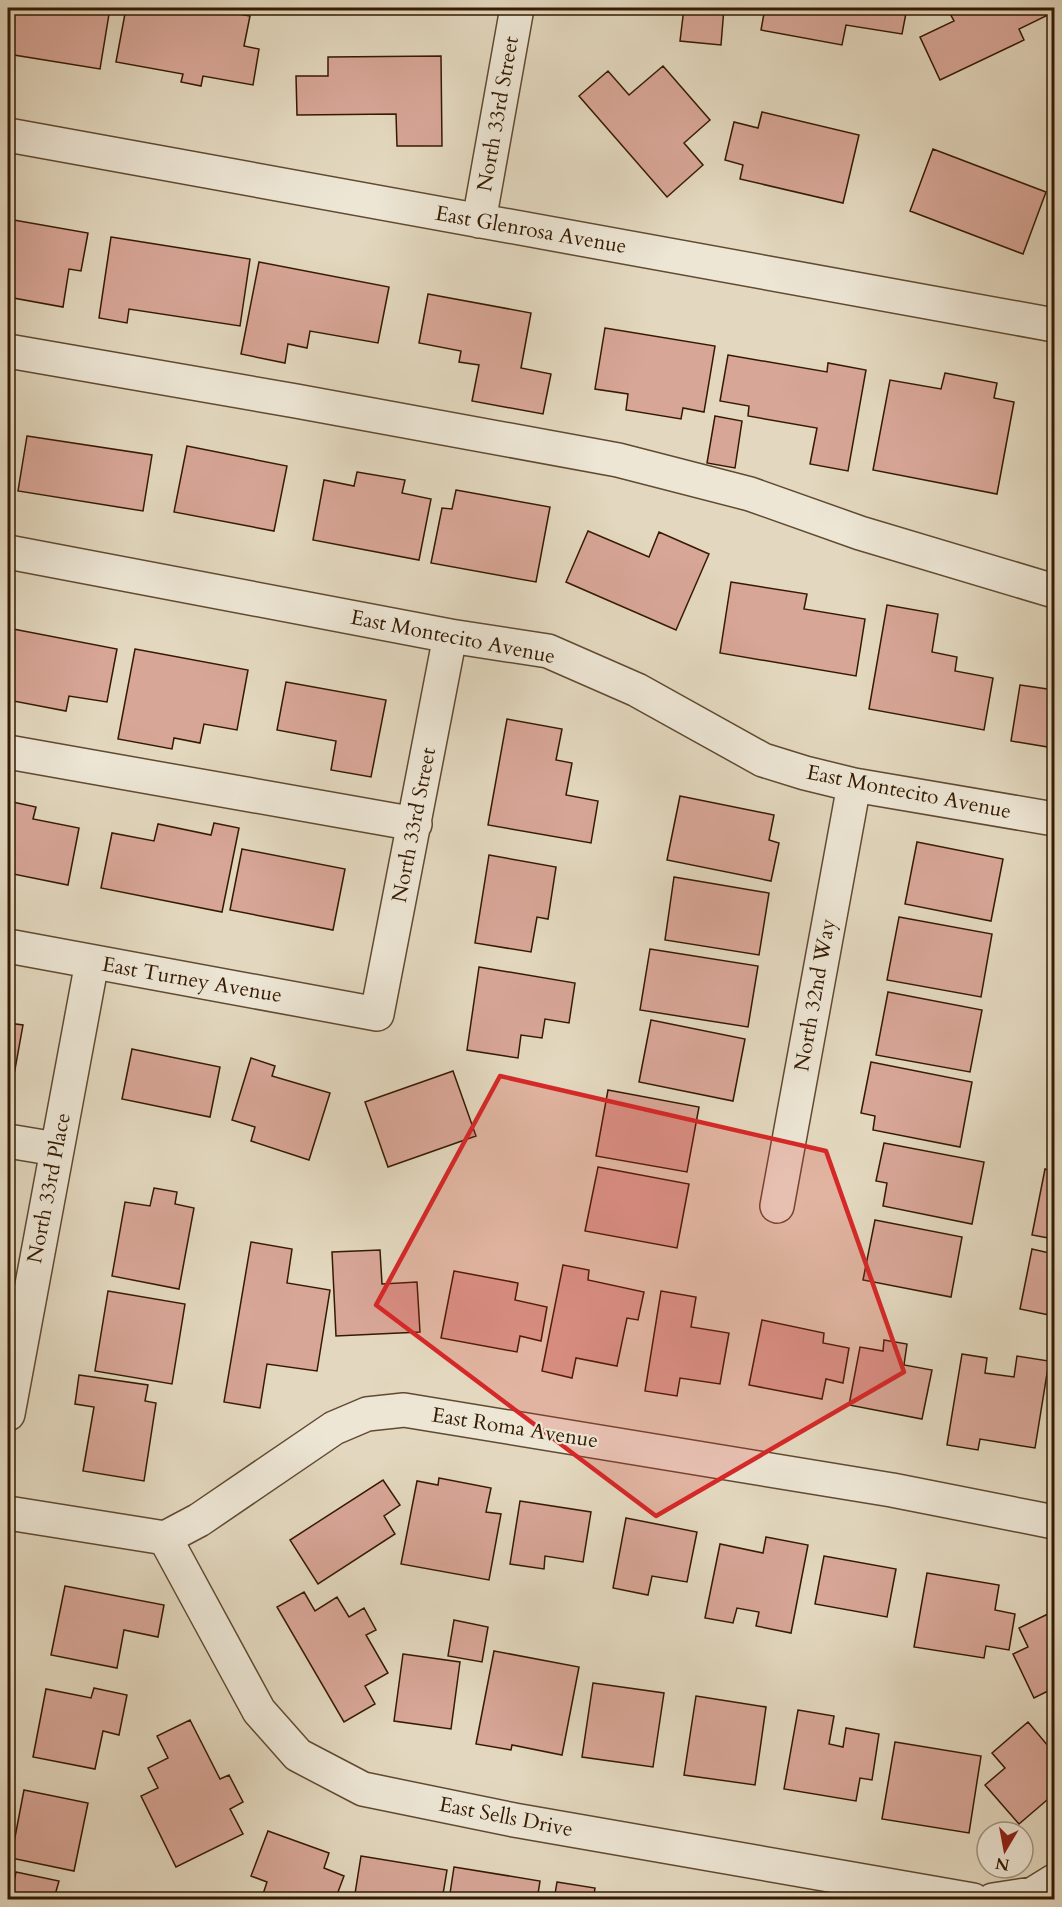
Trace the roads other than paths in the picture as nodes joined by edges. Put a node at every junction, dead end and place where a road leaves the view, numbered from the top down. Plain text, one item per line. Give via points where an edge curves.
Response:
1 (517, 8) edge
2 (8, 135) edge
3 (479, 221) junction
4 (1054, 325) edge
5 (8, 351) edge
6 (8, 552) edge
7 (1054, 591) edge
8 (450, 636) junction
9 (8, 752) edge
10 (854, 785) junction
11 (1054, 819) edge
12 (415, 824) junction
13 (8, 946) edge
14 (92, 962) junction
15 (378, 1014) joint
16 (8, 1141) edge
17 (56, 1149) junction
18 (777, 1206) dead end
19 (14, 1337) edge
20 (8, 1414) edge
21 (8, 1513) edge
22 (1054, 1522) edge
23 (165, 1538) junction
24 (1054, 1881) edge
25 (973, 1899) edge
26 (993, 1899) edge

1 - 3 street, North 33rd Street
2 - 3 street, East Glenrosa Avenue
3 - 4 street, East Glenrosa Avenue
5 - 7 street via 618,460 750,494 860,533
6 - 8 street, East Montecito Avenue
8 - 10 street, East Montecito Avenue via 548,651 637,690 763,760
8 - 12 street, North 33rd Street
9 - 12 street
10 - 11 street, East Montecito Avenue
10 - 18 street, North 32nd Way
12 - 15 street, North 33rd Street
13 - 14 street, East Turney Avenue
14 - 15 street, East Turney Avenue
14 - 17 street, North 33rd Place
16 - 17 street
17 - 19 street, North 33rd Place
19 - 20 street, North 33rd Place
21 - 23 street
22 - 23 street, East Roma Avenue via 892,1490 404,1410 367,1414 334,1428 199,1520
23 - 25 street, East Sells Drive via 259,1711 298,1755 363,1789 514,1820
24 - 26 street via 1033,1894

